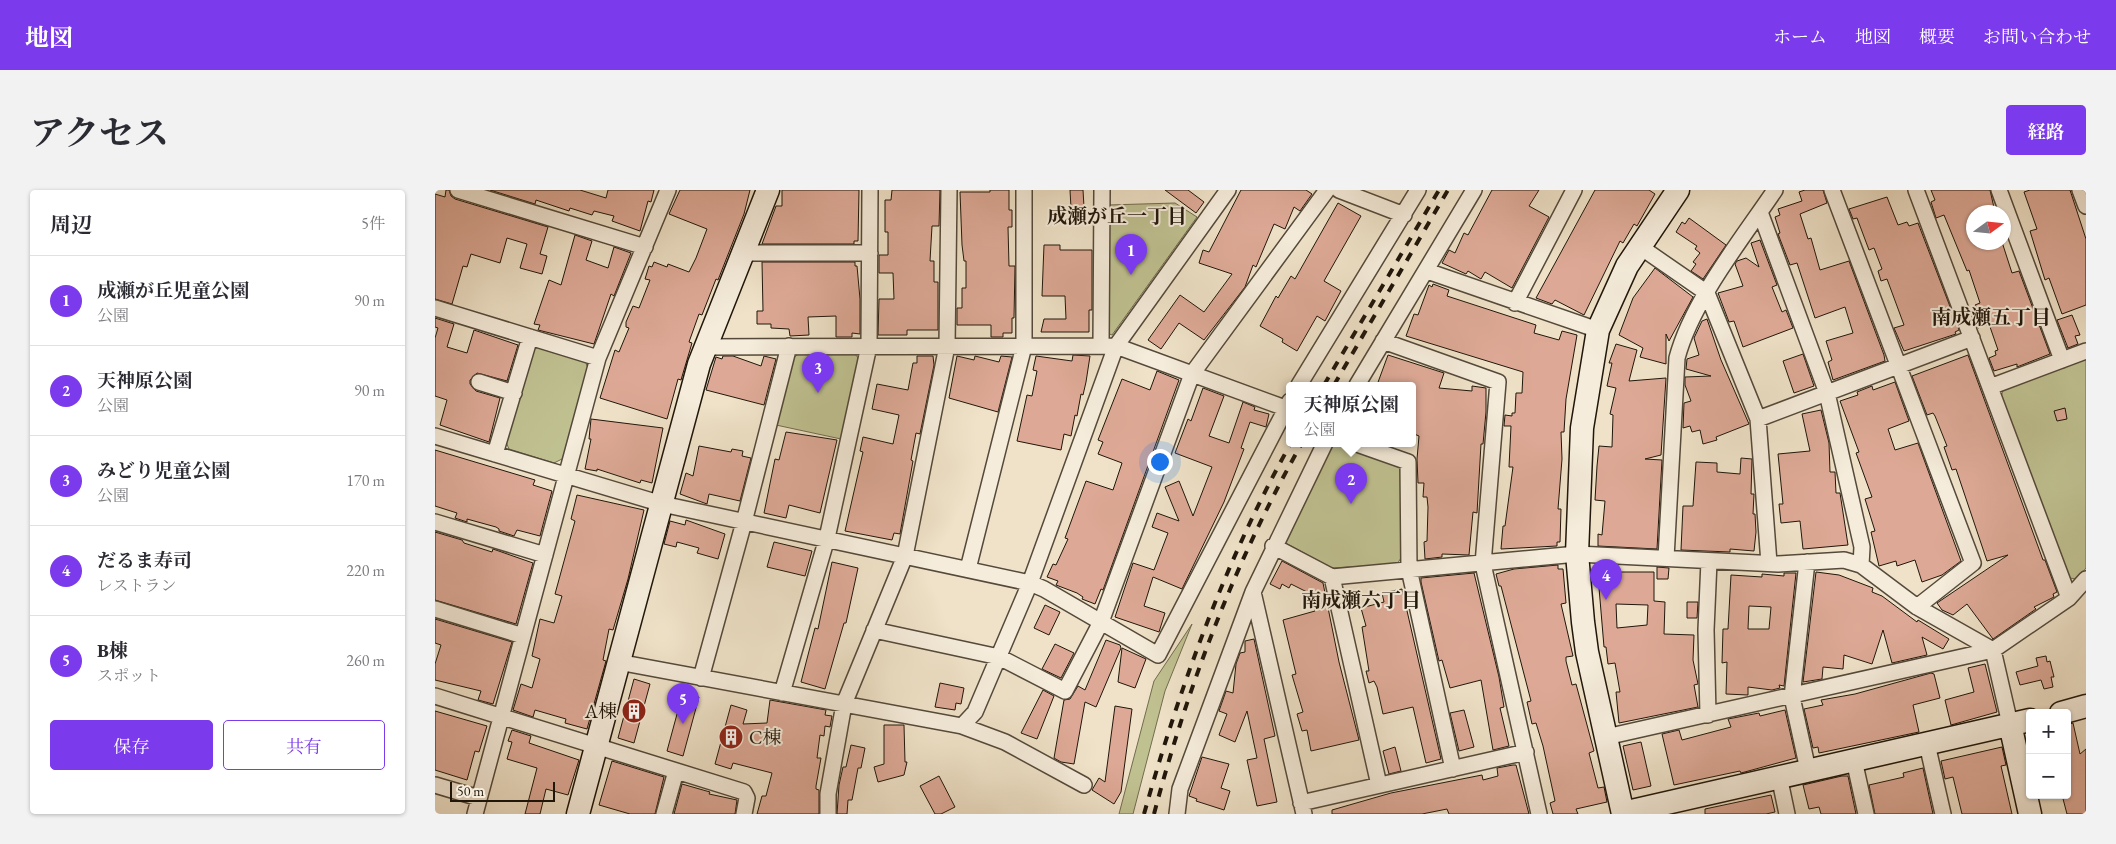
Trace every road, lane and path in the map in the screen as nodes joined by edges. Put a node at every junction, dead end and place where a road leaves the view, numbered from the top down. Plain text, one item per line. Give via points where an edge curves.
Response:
1 (459, 190) edge
2 (668, 190) edge
3 (767, 190) edge
4 (870, 190) edge
5 (949, 190) edge
6 (1024, 190) edge
7 (1102, 190) edge
8 (1228, 190) edge
9 (1327, 190) edge
10 (1339, 190) edge
11 (1418, 190) edge
12 (1474, 190) edge
13 (1574, 190) edge
14 (1678, 190) edge
15 (1775, 190) edge
16 (1833, 190) edge
17 (1916, 190) edge
18 (1999, 190) edge
19 (2080, 190) edge
20 (2086, 206) edge
21 (1760, 212) junction
22 (1404, 215) junction
23 (1639, 246) junction
24 (645, 247) junction
25 (870, 252) junction
26 (743, 253) junction
27 (1427, 271) junction
28 (1707, 293) junction
29 (1515, 303) junction
30 (435, 308) edge
31 (1598, 330) junction
32 (531, 337) junction
33 (1972, 338) junction
34 (1383, 341) junction
35 (789, 346) junction
36 (869, 346) junction
37 (947, 346) junction
38 (1024, 346) junction
39 (1108, 346) junction
40 (705, 347) junction
41 (2086, 351) edge
42 (599, 358) junction
43 (2062, 360) junction
44 (1899, 366) junction
45 (1192, 374) junction
46 (479, 382) dead end
47 (1301, 382) edge
48 (1359, 382) edge
49 (1990, 387) junction
50 (514, 393) junction
51 (1827, 393) junction
52 (1286, 404) edge
53 (1286, 406) edge
54 (1758, 419) junction
55 (435, 436) edge
56 (1323, 447) edge
57 (1365, 447) edge
58 (495, 454) junction
59 (566, 476) junction
60 (662, 504) junction
61 (435, 522) edge
62 (745, 522) junction
63 (827, 538) junction
64 (1273, 546) junction
65 (1577, 554) junction
66 (545, 555) junction
67 (905, 556) junction
68 (1666, 558) junction
69 (1709, 561) junction
70 (1807, 562) junction
71 (1769, 563) junction
72 (1483, 564) junction
73 (1861, 565) junction
74 (969, 569) junction
75 (1409, 569) junction
76 (1333, 577) junction
77 (2086, 579) edge
78 (1030, 583) junction
79 (1253, 592) junction
80 (2069, 598) junction
81 (1917, 607) junction
82 (435, 609) edge
83 (1101, 622) junction
84 (874, 630) junction
85 (523, 636) junction
86 (1993, 650) junction
87 (999, 657) junction
88 (618, 662) junction
89 (701, 678) junction
90 (782, 693) junction
91 (435, 696) edge
92 (1792, 697) junction
93 (844, 704) junction
94 (2086, 706) edge
95 (2071, 710) edge
96 (1707, 715) junction
97 (501, 716) junction
98 (2020, 722) edge
99 (962, 726) junction
100 (1606, 737) junction
101 (1927, 744) junction
102 (597, 747) junction
103 (1526, 752) junction
104 (1854, 760) junction
105 (1453, 769) junction
106 (1808, 770) junction
107 (675, 771) junction
108 (1779, 776) junction
109 (435, 784) edge
110 (1084, 785) dead end
111 (1379, 785) junction
112 (479, 798) junction
113 (1302, 808) edge
114 (475, 814) edge
115 (578, 814) edge
116 (664, 814) edge
117 (744, 814) edge
118 (828, 814) edge
119 (1177, 814) edge
120 (1539, 814) edge
121 (1621, 814) edge
122 (1787, 814) edge
123 (1866, 814) edge
124 (1943, 814) edge
125 (2030, 814) edge

1 - 24 street
2 - 24 street
3 - 26 street
4 - 25 street
5 - 37 street
6 - 38 street
7 - 39 street
8 - 39 street
9 - 45 street
10 - 22 street
11 - 22 street
12 - 27 street
13 - 29 street
14 - 23 street
15 - 21 street
16 - 44 street
17 - 33 street
18 - 43 street
19 - 20 street
21 - 28 street
21 - 51 street
22 - 47 street
23 - 28 street
23 - 31 street via 1613,292
24 - 42 street
25 - 26 street
25 - 36 street
26 - 40 street
27 - 29 street
27 - 34 street
28 - 54 street
28 - 68 street via 1688,325 1677,358
29 - 31 street
30 - 32 street
31 - 65 street via 1582,428
32 - 42 street
32 - 50 street
33 - 44 street
33 - 49 street
34 - 48 street
34 - 72 street via 1498,382
35 - 36 street
35 - 40 street
35 - 62 street
36 - 37 street
36 - 63 street
37 - 38 street
37 - 67 street
38 - 39 street
38 - 74 street
39 - 45 street
39 - 78 street
40 - 60 street
41 - 43 street
42 - 59 street
43 - 49 street
44 - 51 street
44 - 81 street via 1973,562
45 - 52 street
45 - 83 street
46 - 50 street
49 - 80 street
50 - 58 street
51 - 54 street
51 - 73 street via 1862,547
53 - 83 street via 1158,655
54 - 71 street
55 - 58 street
56 - 64 street
57 - 75 street via 1408,462
58 - 59 street
59 - 60 street
59 - 66 street
60 - 62 street
60 - 88 street
61 - 66 street
62 - 63 street
62 - 89 street
63 - 67 street
63 - 90 street
64 - 76 street
64 - 79 street
65 - 68 street
65 - 72 street
65 - 100 street via 1587,652
66 - 85 street
67 - 74 street
67 - 84 street
68 - 69 street
69 - 71 street
69 - 96 street
70 - 71 street
70 - 73 street via 1844,560
70 - 92 street
72 - 75 street
72 - 103 street
73 - 81 street
74 - 78 street
75 - 76 street
75 - 105 street
76 - 111 street
77 - 80 street
78 - 83 street
78 - 87 street
79 - 113 street
79 - 119 street via 1180,789
80 - 86 street
81 - 86 street
82 - 85 street
83 - 87 street via 1065,691
84 - 87 street
84 - 93 street
85 - 97 street
86 - 92 street
86 - 98 street
87 - 99 street via 975,712
88 - 89 street
88 - 102 street
89 - 90 street
90 - 93 street
91 - 97 street
92 - 96 street
92 - 106 street
93 - 99 street
93 - 118 street via 827,794
94 - 95 street
96 - 100 street
97 - 102 street
97 - 112 street
98 - 101 street
98 - 125 street
99 - 110 street via 1005,742
100 - 121 street
101 - 104 street
101 - 124 street
102 - 107 street
102 - 115 street
103 - 105 street
103 - 120 street
104 - 106 street
104 - 123 street
105 - 111 street
106 - 108 street
107 - 116 street
107 - 117 street via 744,792 747,798
108 - 121 street
108 - 122 street
109 - 112 street
111 - 113 street
112 - 114 street

